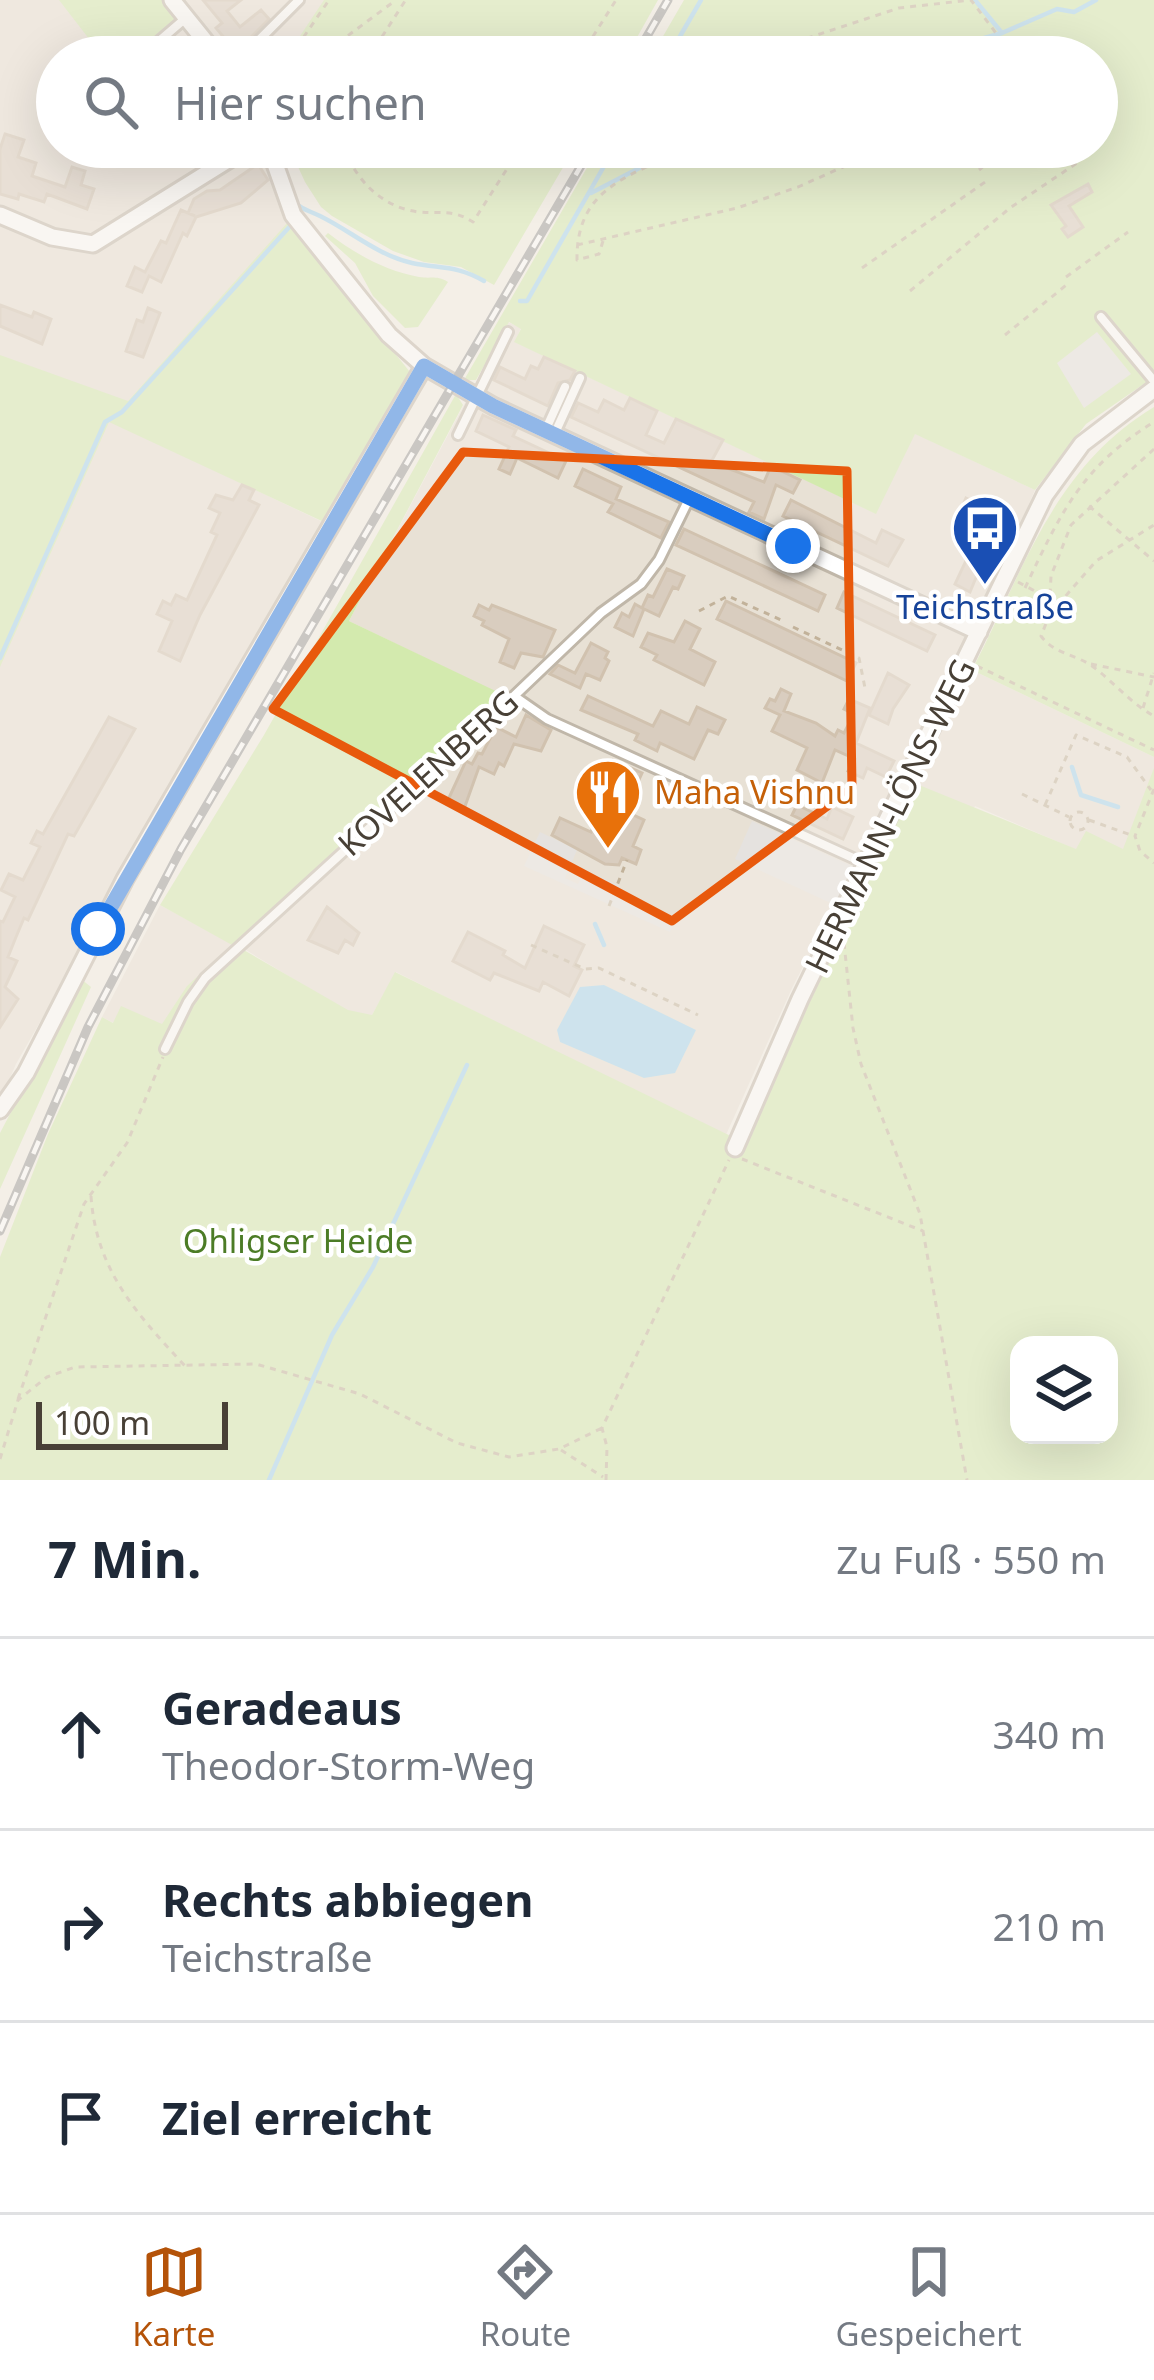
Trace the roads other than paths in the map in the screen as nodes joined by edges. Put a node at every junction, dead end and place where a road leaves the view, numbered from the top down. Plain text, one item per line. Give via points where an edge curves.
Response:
1 (172, 0) edge
2 (299, 0) edge
3 (187, 17) junction
4 (165, 36) edge
5 (202, 36) edge
6 (263, 36) edge
7 (211, 168) edge
8 (276, 168) edge
9 (0, 215) edge
10 (1101, 317) dead end
11 (508, 332) dead end
12 (424, 366) junction
13 (580, 378) dead end
14 (1154, 385) edge
15 (565, 387) dead end
16 (475, 397) junction
17 (550, 432) junction
18 (458, 435) dead end
19 (689, 497) junction
20 (979, 632) junction
21 (514, 696) junction
22 (866, 864) junction
23 (165, 1049) road end
24 (0, 1110) edge
25 (733, 1151) road end

1 - 3 street
2 - 6 lane
3 - 4 lane
3 - 5 street
7 - 9 street via 93,244
8 - 12 street via 292,214 388,335
10 - 14 lane
11 - 16 lane
12 - 16 street
12 - 24 street via 136,859
13 - 17 lane
14 - 20 street, HERMANN-LÖNS-WEG via 1068,460
15 - 17 lane
16 - 17 street
16 - 18 lane
17 - 19 street
19 - 20 street
19 - 21 lane, KOVELENBERG via 641,584
20 - 22 street, HERMANN-LÖNS-WEG
21 - 22 lane
21 - 23 lane, KOVELENBERG via 206,978
22 - 25 street, HERMANN-LÖNS-WEG

